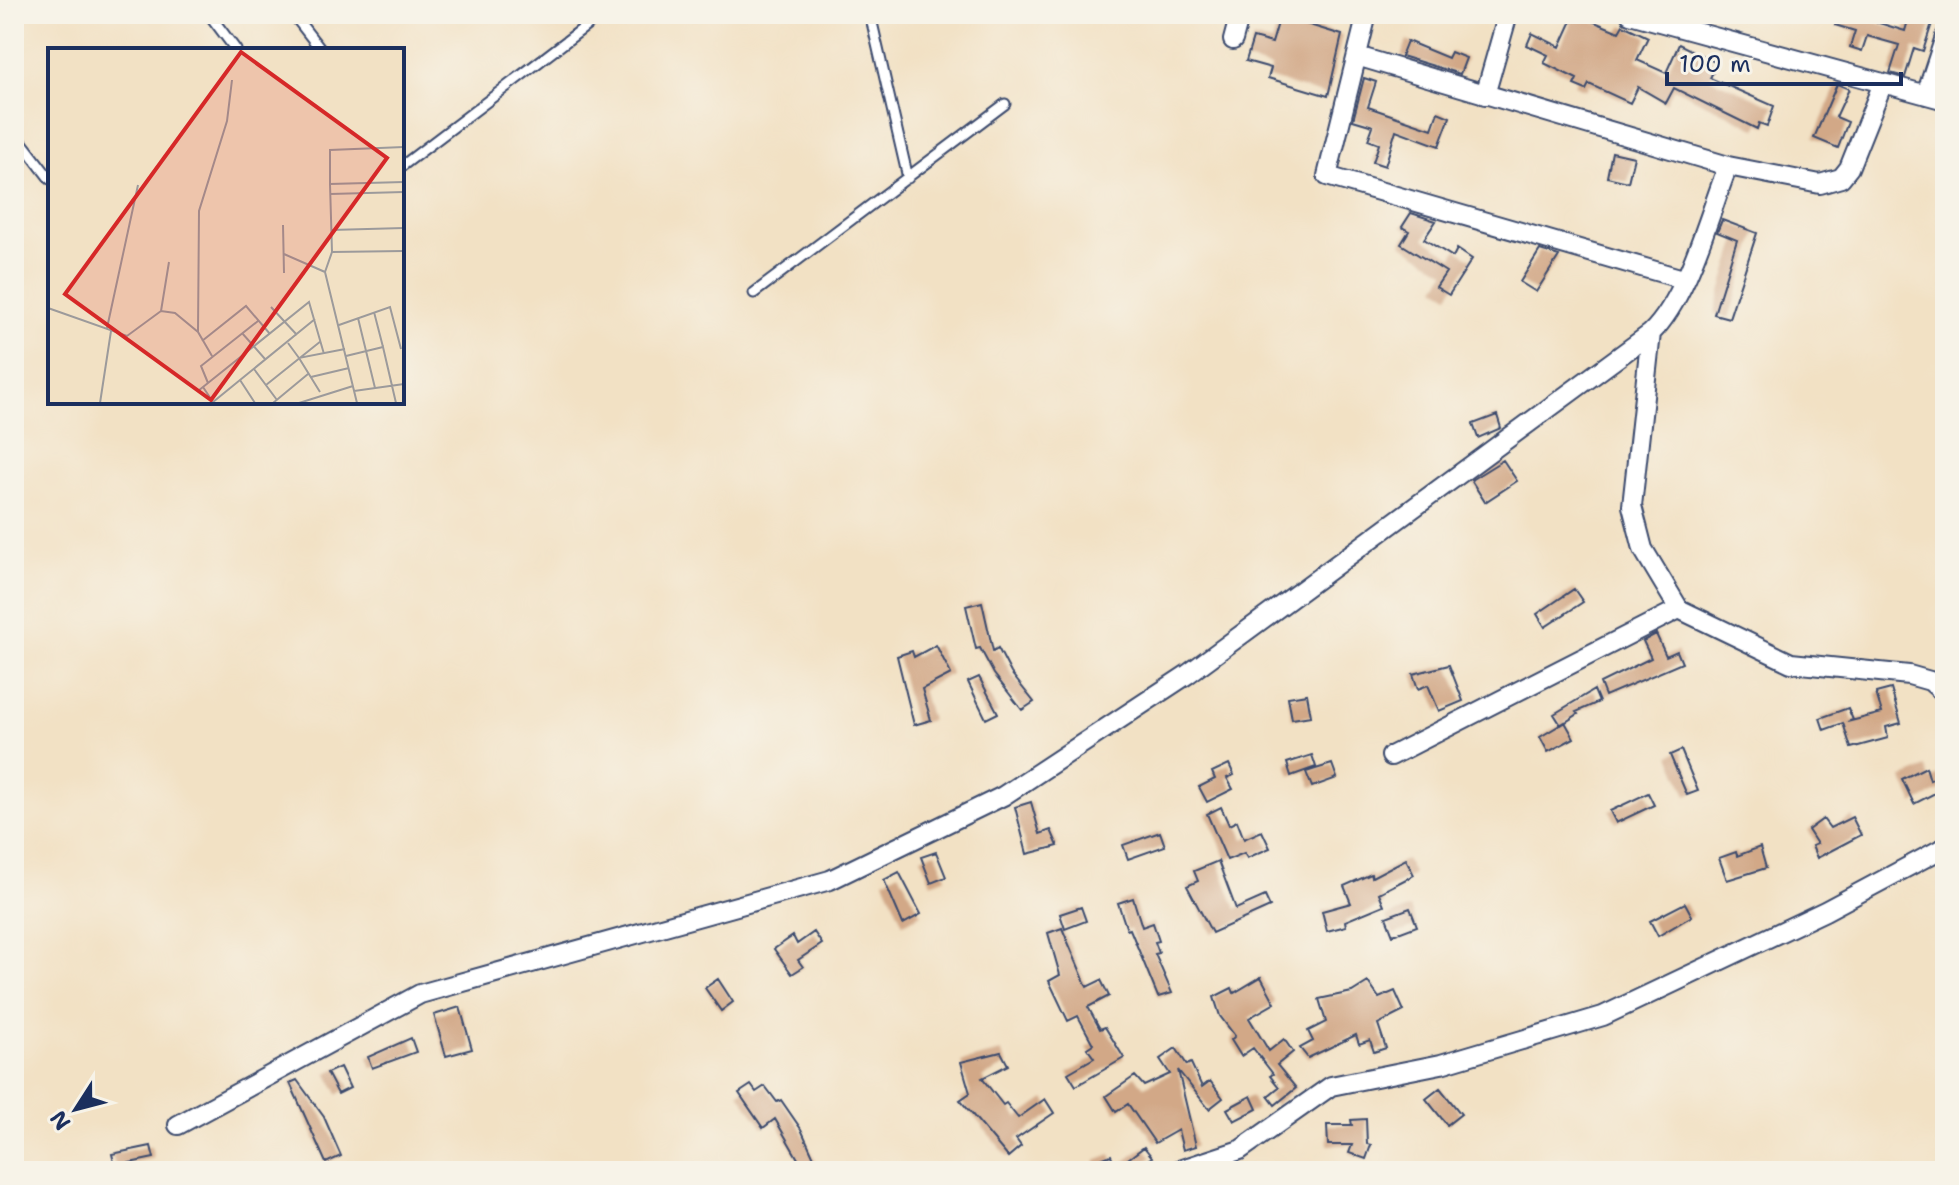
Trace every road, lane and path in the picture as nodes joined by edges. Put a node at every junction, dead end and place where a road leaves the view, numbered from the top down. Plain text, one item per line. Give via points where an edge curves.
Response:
1 (209, 14) edge
2 (293, 14) edge
3 (870, 14) edge
4 (1240, 14) edge
5 (1367, 14) edge
6 (1508, 14) edge
7 (1630, 14) edge
8 (595, 16) edge
9 (1945, 37) edge
10 (1233, 40) dead end
11 (234, 48) edge
12 (319, 48) edge
13 (1357, 56) junction
14 (1883, 83) junction
15 (1485, 95) junction
16 (1926, 95) junction
17 (1945, 100) edge
18 (1005, 104) dead end
19 (14, 132) edge
20 (404, 162) edge
21 (1728, 166) junction
22 (48, 176) edge
23 (908, 178) junction
24 (1683, 279) junction
25 (754, 293) dead end
26 (1651, 333) junction
27 (1679, 609) junction
28 (1945, 694) edge
29 (1391, 756) dead end
30 (1945, 847) edge
31 (178, 1125) dead end
32 (1176, 1171) edge

1 - 11 lane
2 - 12 lane
3 - 23 lane
4 - 10 street
5 - 13 street
6 - 15 street
7 - 14 street
8 - 20 lane
9 - 16 street
13 - 15 street
13 - 24 street via 1327,176
14 - 16 street
14 - 21 street via 1841,178 1820,184
15 - 21 street
16 - 17 street
18 - 23 lane
19 - 22 lane
21 - 24 street
23 - 25 lane
24 - 26 street
26 - 27 street via 1632,506 1643,549
26 - 31 street via 1188,674 1003,796 830,880 420,994
27 - 28 street via 1791,663 1909,675 1930,681
27 - 29 street
30 - 32 street via 1825,911 1603,1016 1441,1064 1331,1086 1240,1150

